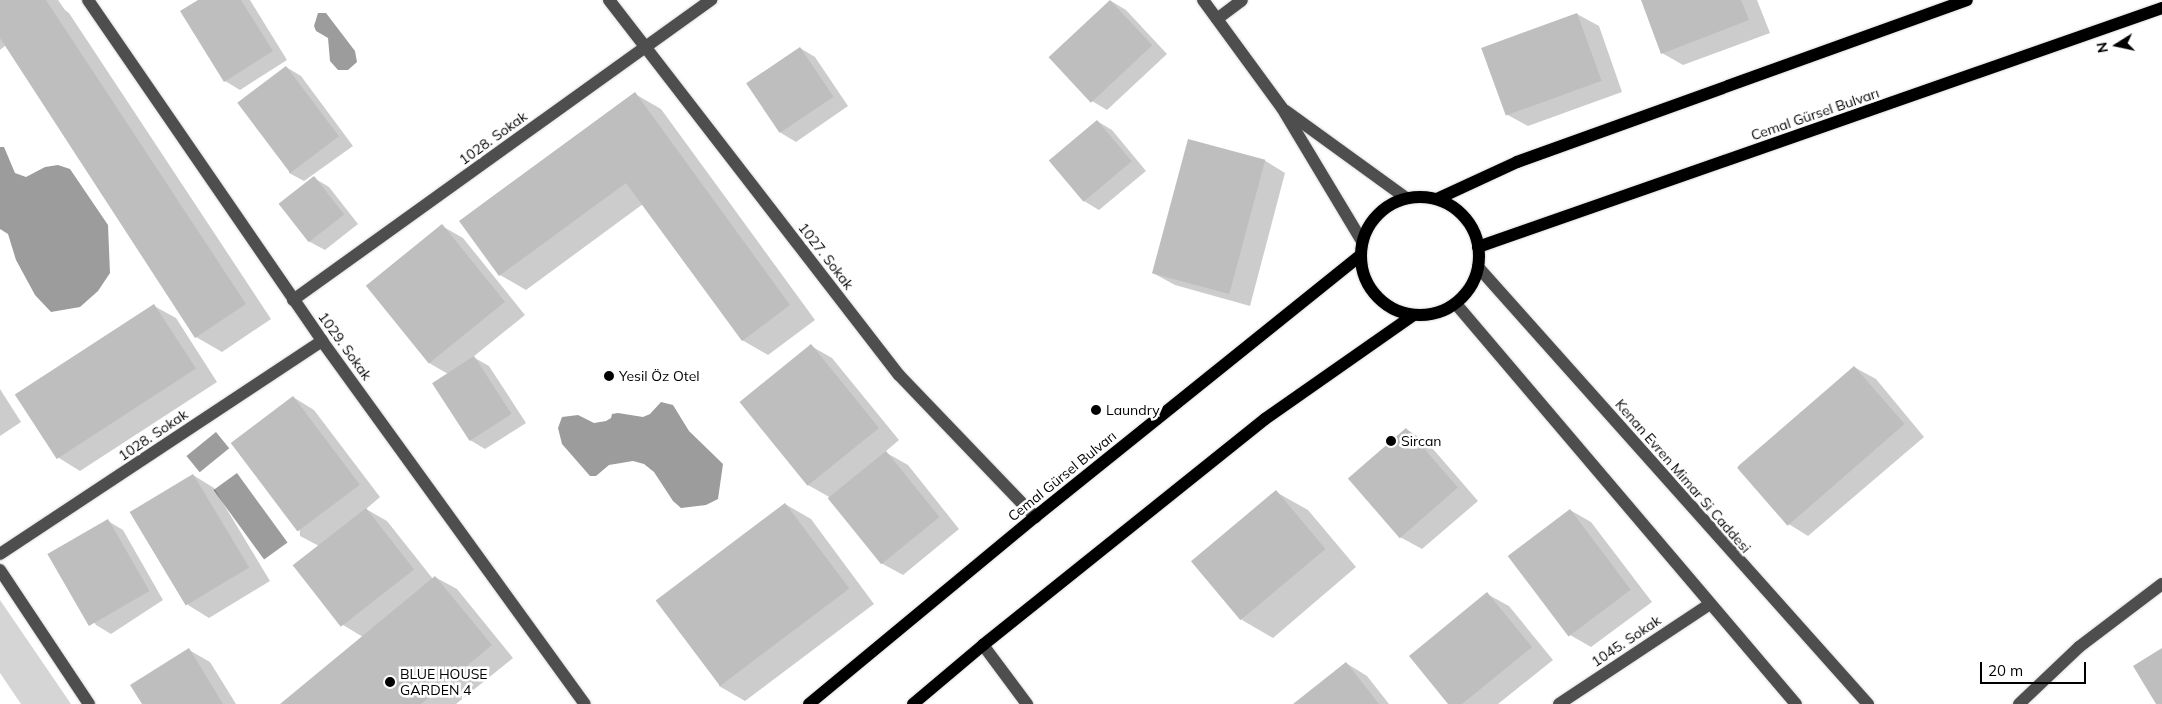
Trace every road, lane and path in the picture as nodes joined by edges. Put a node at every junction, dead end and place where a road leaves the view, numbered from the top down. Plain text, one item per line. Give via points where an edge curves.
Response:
1 (88, 0) edge
2 (610, 0) edge
3 (711, 0) edge
4 (1203, 0) edge
5 (1242, 0) edge
6 (1967, 0) edge
7 (2162, 8) edge
8 (1217, 19) junction
9 (646, 47) junction
10 (1282, 108) junction
11 (1406, 198) junction
12 (1437, 199) junction
13 (1362, 240) junction
14 (1478, 247) junction
15 (1360, 256) junction
16 (1478, 267) junction
17 (293, 300) junction
18 (1456, 304) junction
19 (1412, 316) junction
20 (322, 341) junction
21 (1035, 517) junction
22 (0, 554) edge
23 (0, 570) edge
24 (2162, 584) edge
25 (1710, 604) junction
26 (983, 645) junction
27 (89, 704) edge
28 (585, 704) edge
29 (809, 704) edge
30 (913, 704) edge
31 (1027, 704) edge
32 (1559, 704) edge
33 (1796, 704) edge
34 (1868, 704) edge
35 (2019, 704) edge

1 - 17 street, 1029. Sokak
2 - 9 street, 1027. Sokak
3 - 9 street, 1028. Sokak
4 - 8 street
5 - 8 street
6 - 12 main road via 1516,162
7 - 14 main road, Cemal Gürsel Bulvarı
8 - 10 street
9 - 17 street, 1028. Sokak
9 - 21 street, 1027. Sokak via 899,375
10 - 11 street
10 - 13 street
11 - 12 main road via 1422,196
11 - 13 main road via 1378,213
12 - 14 main road via 1465,217 1474,231
13 - 15 main road
14 - 16 main road
15 - 19 main road via 1362,273 1369,289 1396,312
15 - 21 main road, Cemal Gürsel Bulvarı
16 - 18 main road via 1474,281
16 - 34 street, Kenan Evren Mimar Si Caddesi
17 - 20 street, 1029. Sokak
18 - 19 main road via 1435,314
18 - 25 street
19 - 26 main road via 1266,419
20 - 22 street, 1028. Sokak
20 - 28 street, 1029. Sokak
21 - 29 main road, Cemal Gürsel Bulvarı
23 - 27 street
24 - 35 street via 2079,647
25 - 32 street, 1045. Sokak
25 - 33 street
26 - 30 main road
26 - 31 street

